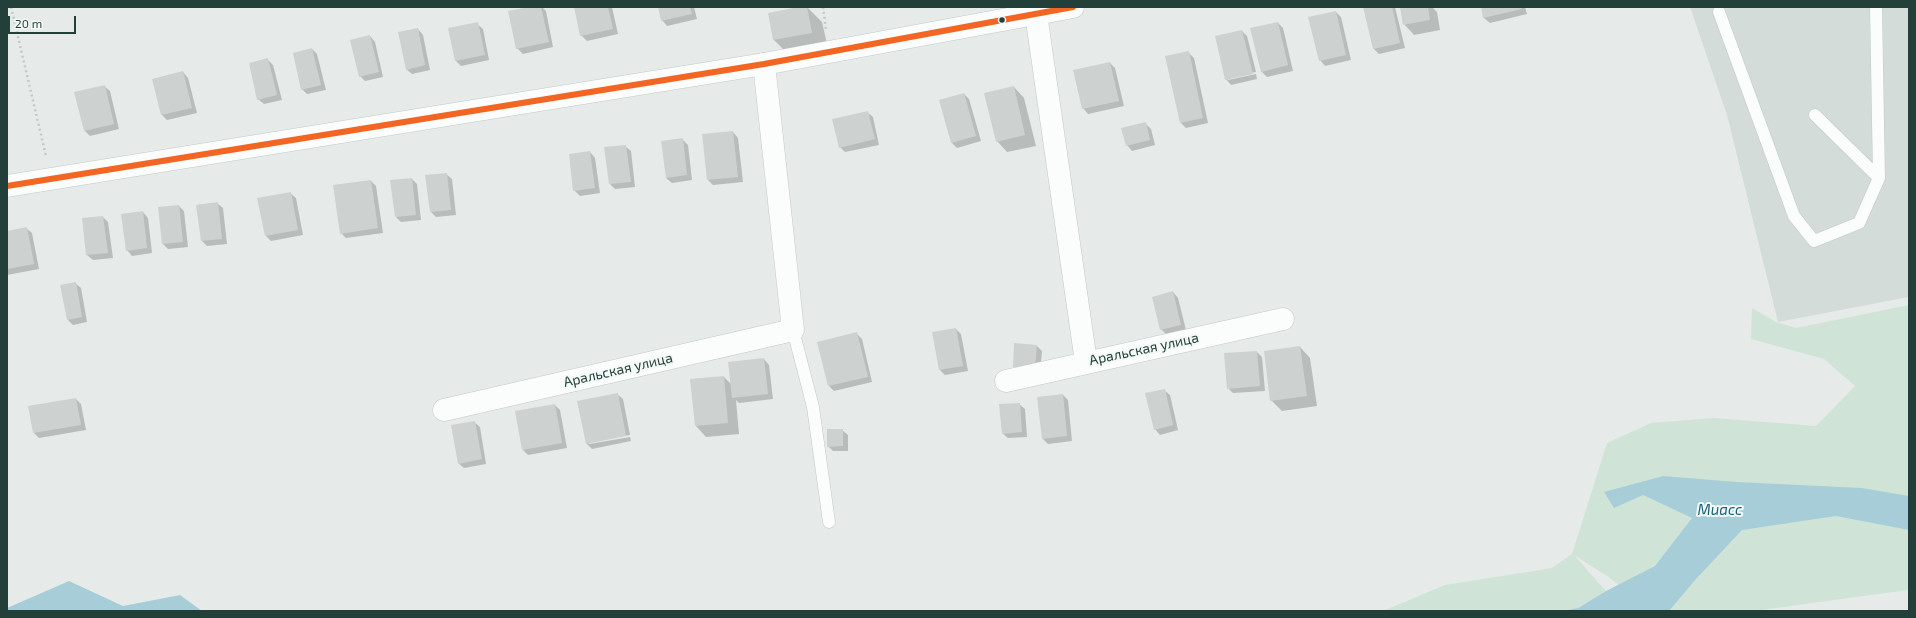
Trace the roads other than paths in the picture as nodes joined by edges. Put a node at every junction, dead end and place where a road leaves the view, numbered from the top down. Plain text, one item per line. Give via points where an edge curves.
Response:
1 (1073, 7) edge
2 (1876, 7) edge
3 (1719, 12) dead end
4 (1036, 14) junction
5 (764, 64) junction
6 (1815, 115) dead end
7 (1879, 178) junction
8 (7, 186) edge
9 (1283, 319) dead end
10 (793, 330) junction
11 (1086, 362) junction
12 (1006, 381) dead end
13 (444, 410) dead end
14 (829, 522) dead end

1 - 4 street
2 - 7 lane
3 - 7 lane via 1794,216 1814,241 1859,222
4 - 5 street
4 - 11 street
5 - 8 street
5 - 10 street
6 - 7 lane
9 - 11 street, Аральская улица
10 - 13 street, Аральская улица
10 - 14 lane via 813,407
11 - 12 street, Аральская улица

